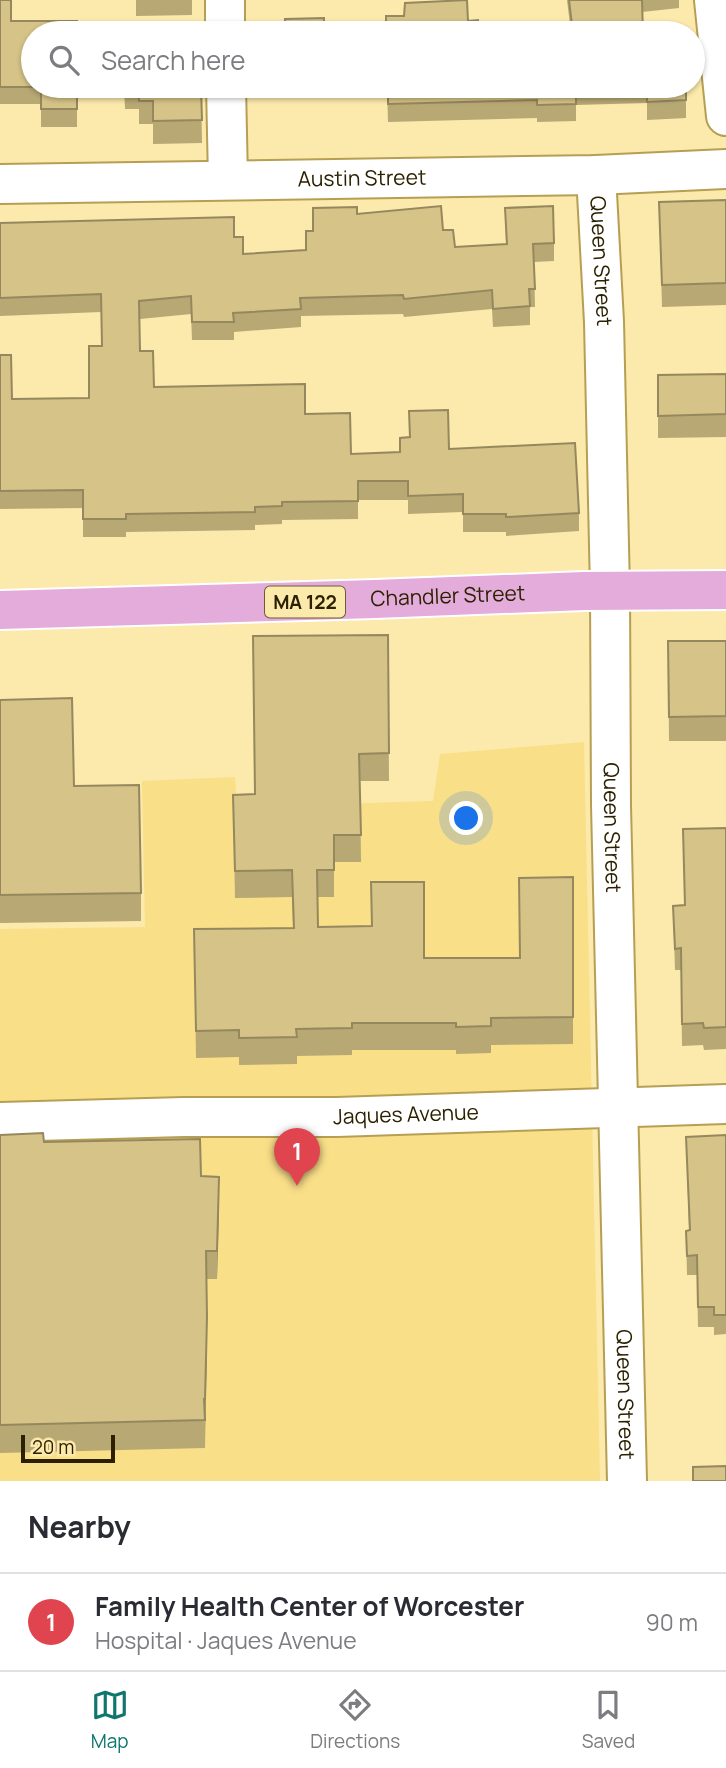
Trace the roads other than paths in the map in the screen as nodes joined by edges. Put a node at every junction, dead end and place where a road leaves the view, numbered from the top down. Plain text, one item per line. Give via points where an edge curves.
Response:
1 (225, 0) edge
2 (714, 0) edge
3 (225, 21) edge
4 (226, 98) edge
5 (726, 116) edge
6 (726, 169) edge
7 (596, 175) junction
8 (228, 180) junction
9 (0, 184) edge
10 (610, 590) junction
11 (726, 590) edge
12 (0, 611) edge
13 (726, 1104) edge
14 (618, 1108) junction
15 (0, 1122) edge
16 (627, 1481) edge

1 - 3 street
2 - 5 street
4 - 8 street
6 - 7 street, Austin Street
7 - 8 street, Austin Street
7 - 10 street, Queen Street
8 - 9 street, Austin Street
10 - 11 main road, Chandler Street / MA 122
10 - 12 main road, Chandler Street / MA 122
10 - 14 street, Queen Street
13 - 14 street, Jaques Avenue
14 - 15 street, Jaques Avenue
14 - 16 street, Queen Street

